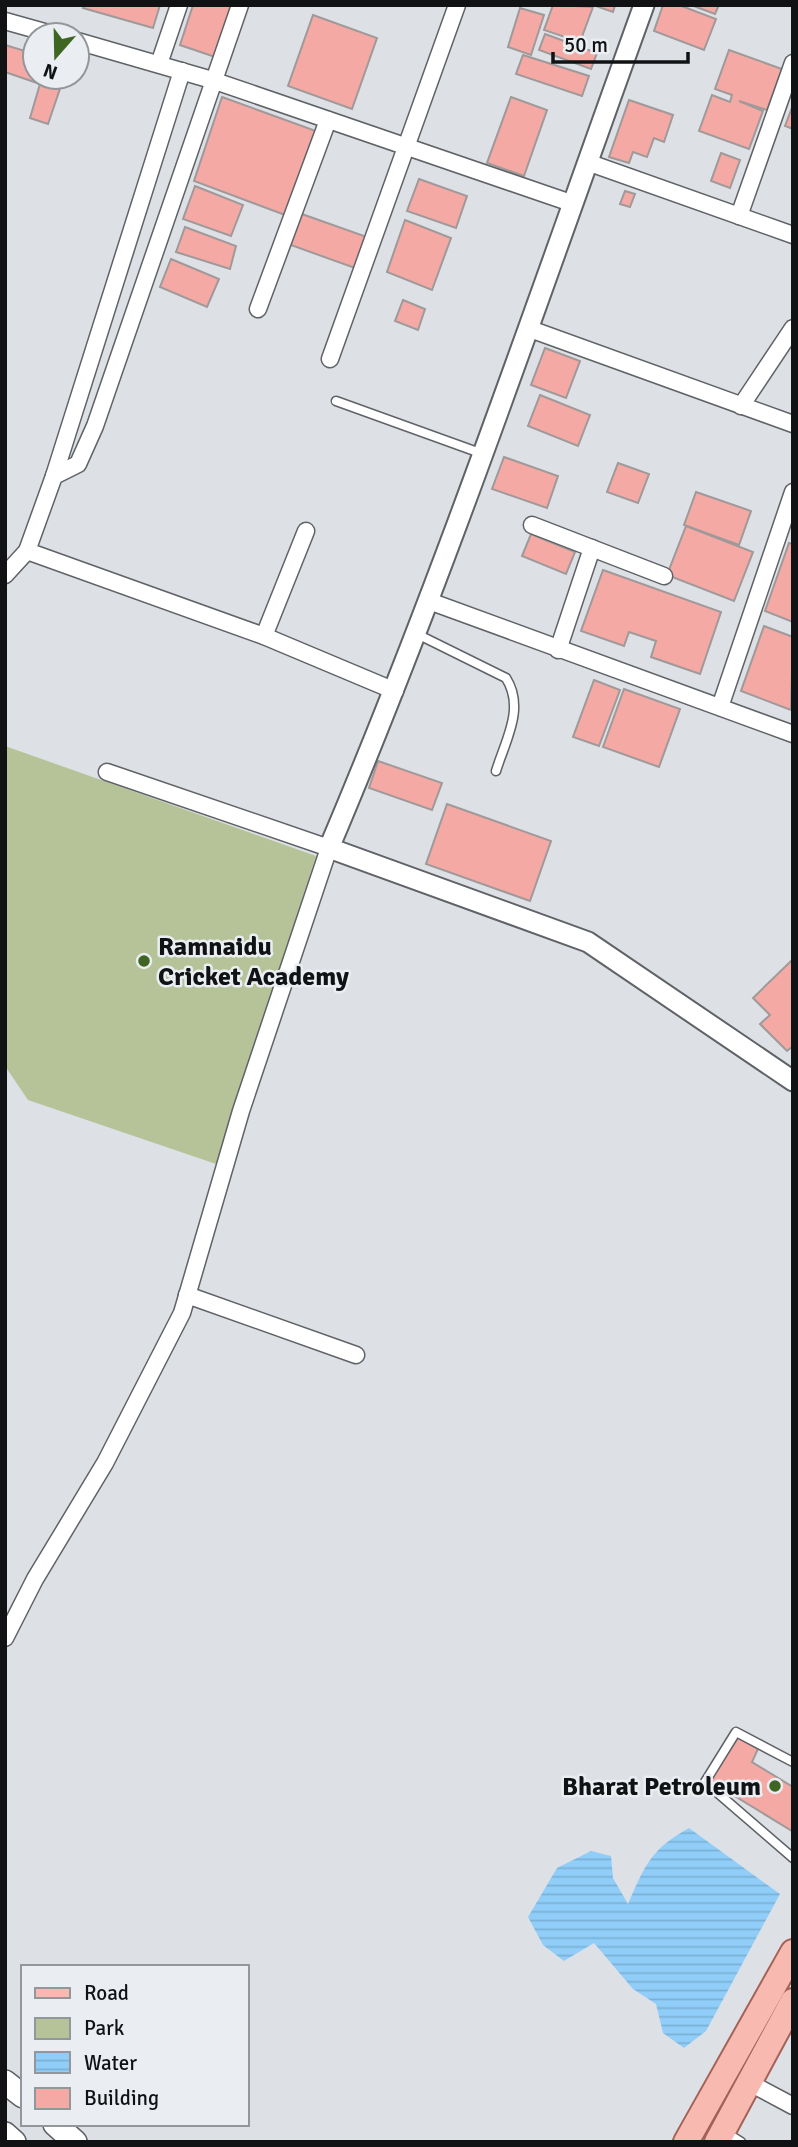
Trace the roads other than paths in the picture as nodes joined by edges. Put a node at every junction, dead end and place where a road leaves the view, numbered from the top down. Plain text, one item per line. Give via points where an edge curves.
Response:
1 (179, 5) edge
2 (240, 5) edge
3 (457, 5) edge
4 (644, 5) edge
5 (91, 45) edge
6 (793, 63) edge
7 (159, 64) junction
8 (182, 71) junction
9 (212, 80) junction
10 (328, 120) junction
11 (407, 148) junction
12 (587, 162) junction
13 (572, 203) junction
14 (739, 216) junction
15 (793, 235) edge
16 (258, 309) dead end
17 (793, 328) edge
18 (530, 329) junction
19 (330, 359) dead end
20 (336, 401) dead end
21 (741, 405) junction
22 (793, 425) edge
23 (482, 454) junction
24 (54, 476) junction
25 (793, 492) edge
26 (531, 524) dead end
27 (306, 531) dead end
28 (592, 548) junction
29 (27, 551) junction
30 (5, 575) edge
31 (664, 576) dead end
32 (429, 601) junction
33 (417, 634) junction
34 (264, 636) junction
35 (558, 650) junction
36 (395, 691) junction
37 (720, 706) junction
38 (793, 734) edge
39 (496, 771) dead end
40 (107, 772) dead end
41 (329, 848) junction
42 (793, 1082) edge
43 (187, 1295) junction
44 (356, 1355) dead end
45 (5, 1638) edge
46 (793, 1762) edge
47 (793, 1858) edge
48 (793, 1952) edge
49 (793, 2001) edge
50 (5, 2082) edge
51 (748, 2082) junction
52 (21, 2094) edge
53 (793, 2106) edge
54 (57, 2126) edge
55 (5, 2134) edge
56 (727, 2138) edge
57 (14, 2142) edge
58 (75, 2142) edge
59 (686, 2142) edge

1 - 7 street
2 - 9 street
3 - 11 street
4 - 12 street
5 - 7 street
6 - 14 street
7 - 8 street
8 - 9 street
8 - 24 street
9 - 10 street
9 - 24 street via 95,426 78,464
10 - 11 street
10 - 16 street
11 - 13 street
11 - 19 street
12 - 13 street
12 - 14 street
13 - 18 street
14 - 15 street
17 - 21 street
18 - 21 street
18 - 23 street
20 - 23 lane
21 - 22 street
23 - 32 street
24 - 29 street
25 - 37 street
26 - 28 street
27 - 34 street
28 - 31 street
28 - 35 street
29 - 30 street
29 - 34 street
32 - 33 street
32 - 35 street
33 - 36 street
33 - 39 lane via 506,678 514,691 516,704
34 - 36 street
35 - 37 street
36 - 41 street
37 - 38 street
40 - 41 street
41 - 42 street via 588,942
41 - 43 street via 241,1111
43 - 44 street
43 - 45 street via 105,1463
46 - 47 lane via 736,1732 705,1782
48 - 59 main road
49 - 51 main road
50 - 52 main road
51 - 53 street
51 - 56 main road
54 - 58 main road
55 - 57 main road

